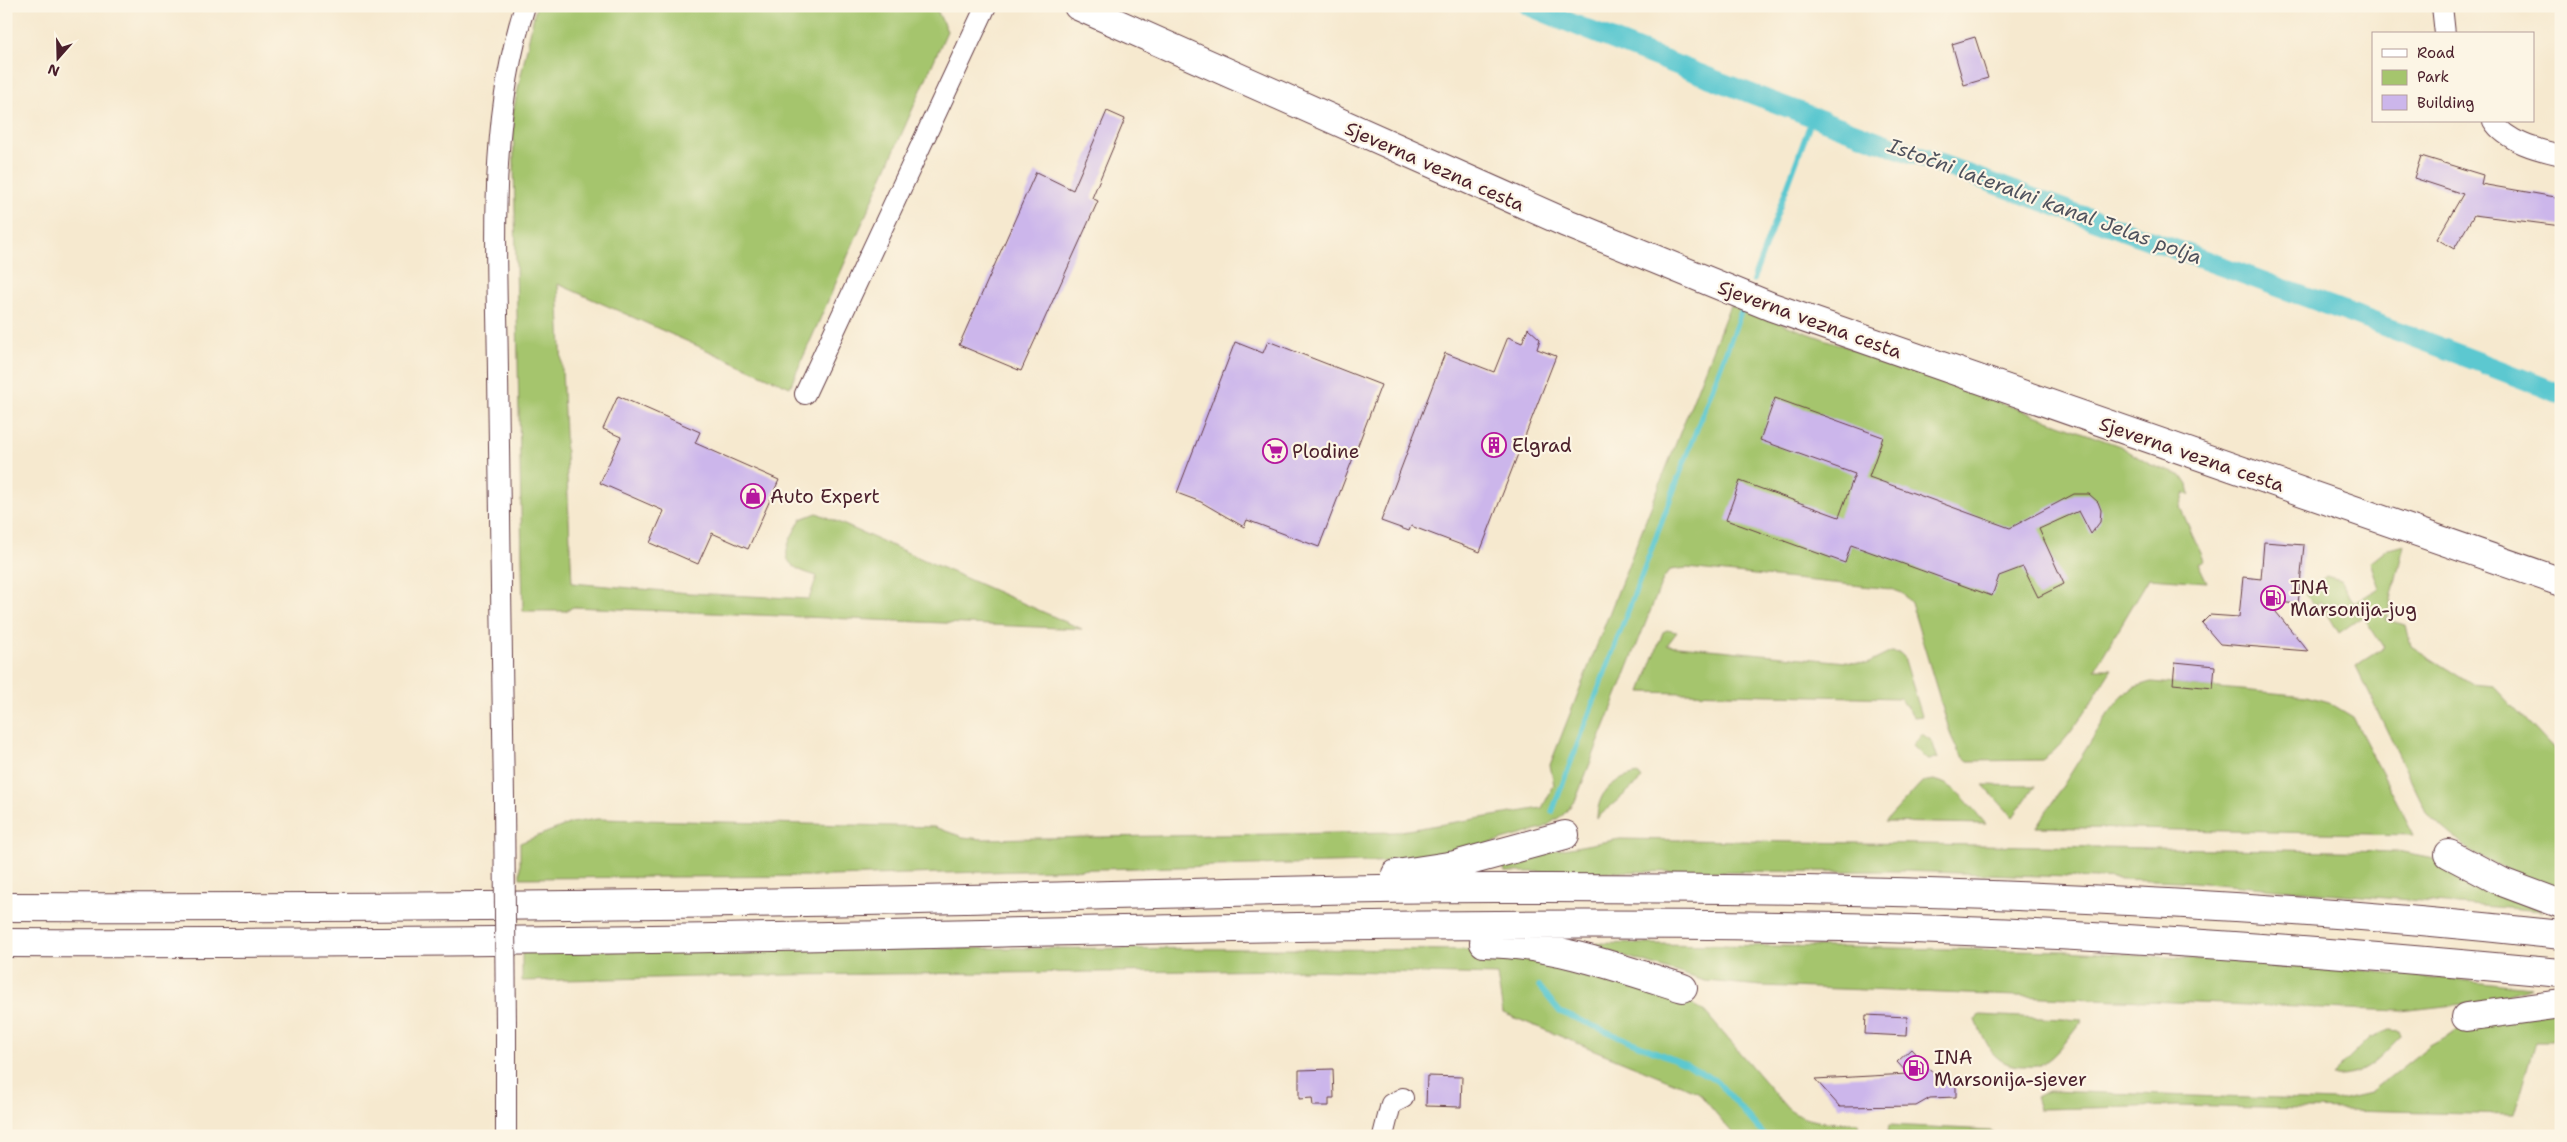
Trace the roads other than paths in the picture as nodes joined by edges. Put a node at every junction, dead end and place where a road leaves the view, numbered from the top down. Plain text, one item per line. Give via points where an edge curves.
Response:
1 (525, 6) edge
2 (986, 6) edge
3 (1078, 6) edge
4 (2442, 6) edge
5 (2446, 32) edge
6 (2494, 122) edge
7 (2561, 155) edge
8 (805, 394) dead end
9 (2561, 582) edge
10 (1565, 835) dead end
11 (2449, 854) dead end
12 (1209, 892) junction
13 (2561, 904) edge
14 (6, 908) edge
15 (1325, 926) junction
16 (2561, 935) edge
17 (6, 943) edge
18 (2561, 972) edge
19 (1683, 988) dead end
20 (2561, 1004) edge
21 (2466, 1017) dead end
22 (1403, 1098) dead end
23 (506, 1136) edge
24 (1383, 1136) edge

1 - 23 street, bridge via 500,121 498,217
2 - 8 street
3 - 9 main road, Sjeverna vezna cesta via 1537,211 1763,303
4 - 5 street
6 - 7 street via 2498,129 2535,149
10 - 12 main road via 1426,871 1262,876 1222,885
11 - 13 main road via 2502,882
12 - 14 main road via 577,905
12 - 16 main road via 1496,888 1860,892 2136,902 2318,913
15 - 17 main road via 640,939
15 - 18 main road via 1782,926 2060,936 2348,954
15 - 19 main road via 1345,934 1393,942 1525,945 1593,959
20 - 21 main road
22 - 24 street via 1391,1104

